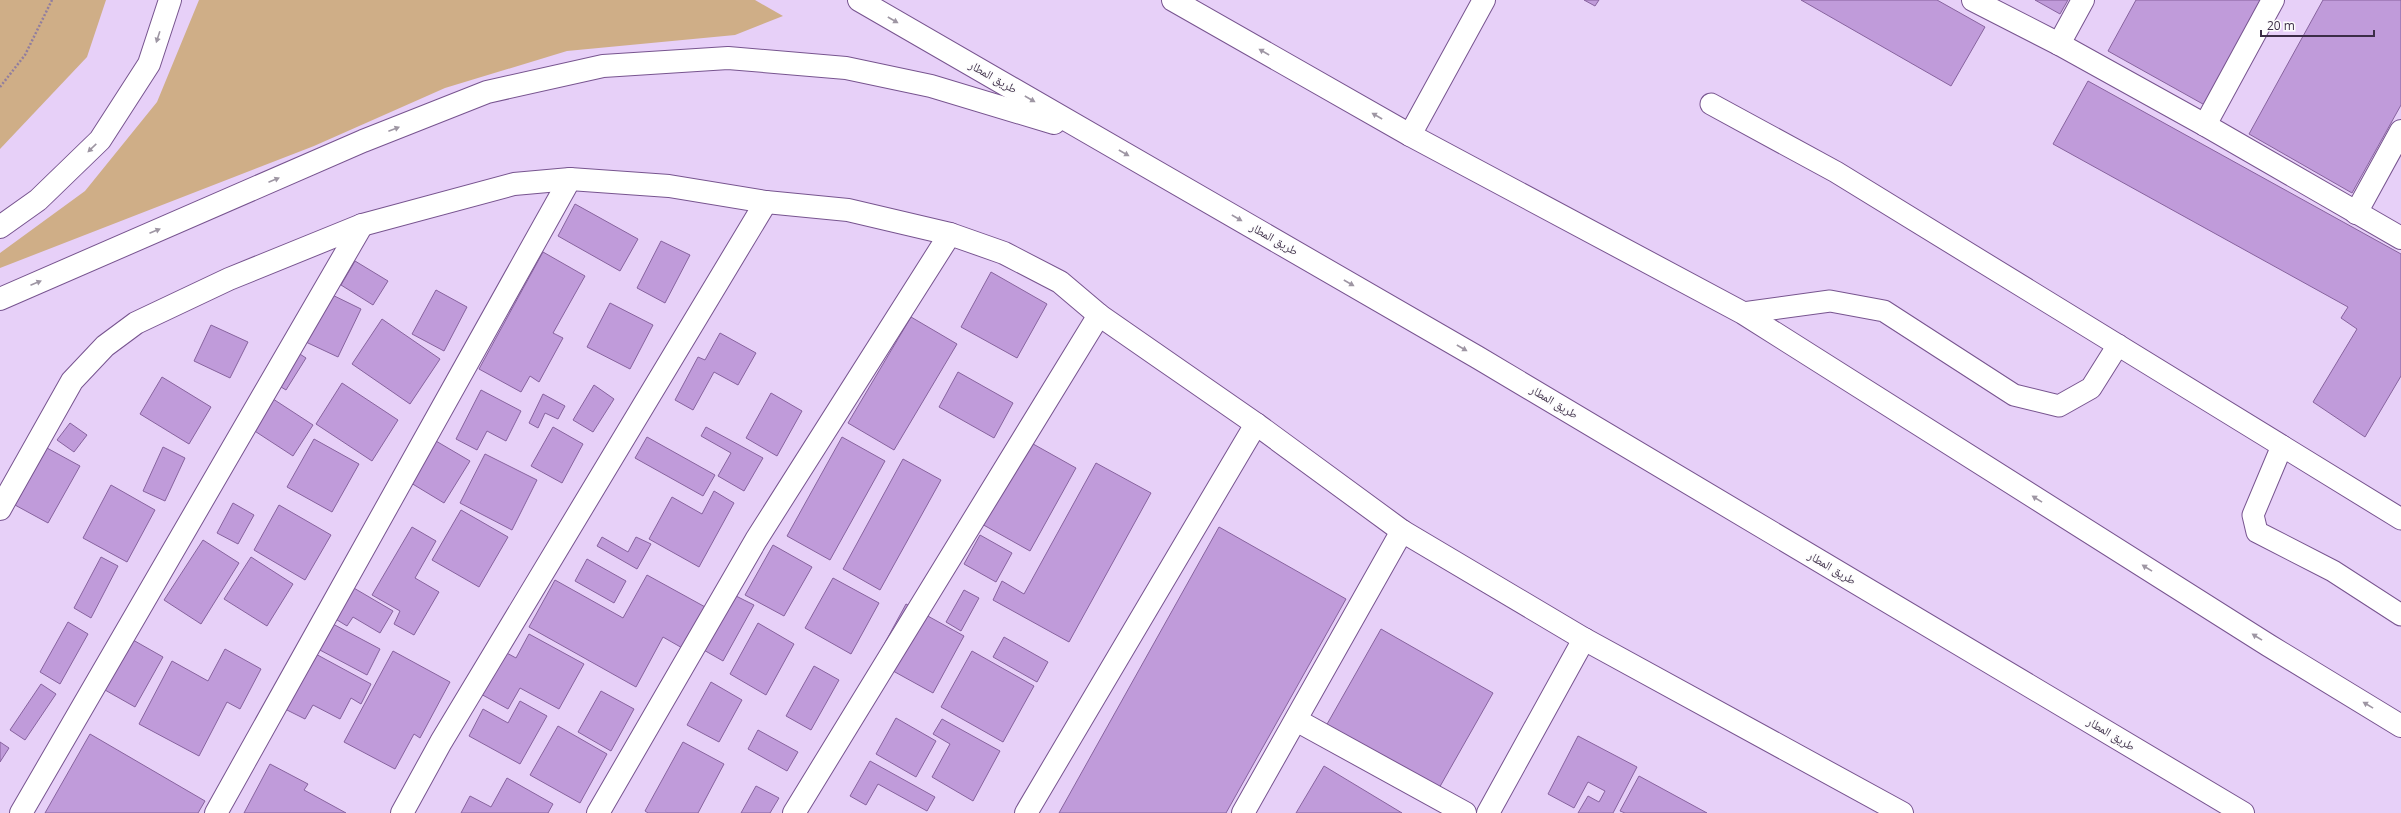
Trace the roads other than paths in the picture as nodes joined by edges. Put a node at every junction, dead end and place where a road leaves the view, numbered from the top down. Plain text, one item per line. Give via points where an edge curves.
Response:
1 (170, 0) edge
2 (860, 0) edge
3 (1173, 0) edge
4 (1484, 0) edge
5 (1973, 0) edge
6 (2083, 0) edge
7 (2274, 0) edge
8 (2059, 44) junction
9 (1711, 104) dead end
10 (2204, 125) junction
11 (2401, 131) edge
12 (1090, 134) junction
13 (1410, 135) junction
14 (570, 179) junction
15 (766, 202) junction
16 (2356, 213) junction
17 (362, 225) junction
18 (0, 227) edge
19 (950, 234) junction
20 (2401, 238) edge
21 (0, 299) edge
22 (1743, 313) junction
23 (1099, 315) junction
24 (2118, 345) junction
25 (1256, 424) junction
26 (2282, 446) junction
27 (0, 509) edge
28 (2401, 519) edge
29 (1402, 531) junction
30 (2401, 615) edge
31 (1584, 639) junction
32 (1296, 720) junction
33 (2401, 726) edge
34 (22, 813) edge
35 (216, 813) edge
36 (402, 813) edge
37 (598, 813) edge
38 (794, 813) edge
39 (1026, 813) edge
40 (1243, 813) edge
41 (1465, 813) edge
42 (1488, 813) edge
43 (1902, 813) edge
44 (2243, 813) edge

1 -> 18 main road via 148,64 100,140 38,200
2 -> 12 main road, طريق المطار
13 -> 3 main road
4 - 13 main road
5 - 8 main road
6 - 8 main road
7 - 10 main road
8 - 10 main road
9 - 24 lane via 1836,172
10 - 16 main road
11 - 16 main road
21 -> 12 main road via 363,141 480,95 603,66 728,58 846,68 931,86
12 -> 44 main road, طريق المطار via 1477,357
13 - 22 main road
14 - 15 main road via 669,186
14 - 17 main road via 514,184
14 - 35 main road
15 - 19 main road via 848,210
15 - 36 main road via 441,742
16 - 20 main road
17 - 27 main road via 229,279 136,323 105,346 72,381
17 - 34 main road
19 - 23 main road via 1004,253 1060,282
19 - 37 main road via 756,540
22 - 24 lane via 1830,301 1884,311 2014,395 2059,406 2092,388
33 -> 22 main road
23 - 25 main road
23 - 38 main road
24 - 26 lane
25 - 29 main road
25 - 39 main road
26 - 28 lane
26 - 30 lane via 2253,515 2257,532 2333,571
29 - 31 main road
29 - 32 main road
31 - 42 main road
31 - 43 main road
32 - 40 main road
32 - 41 main road

